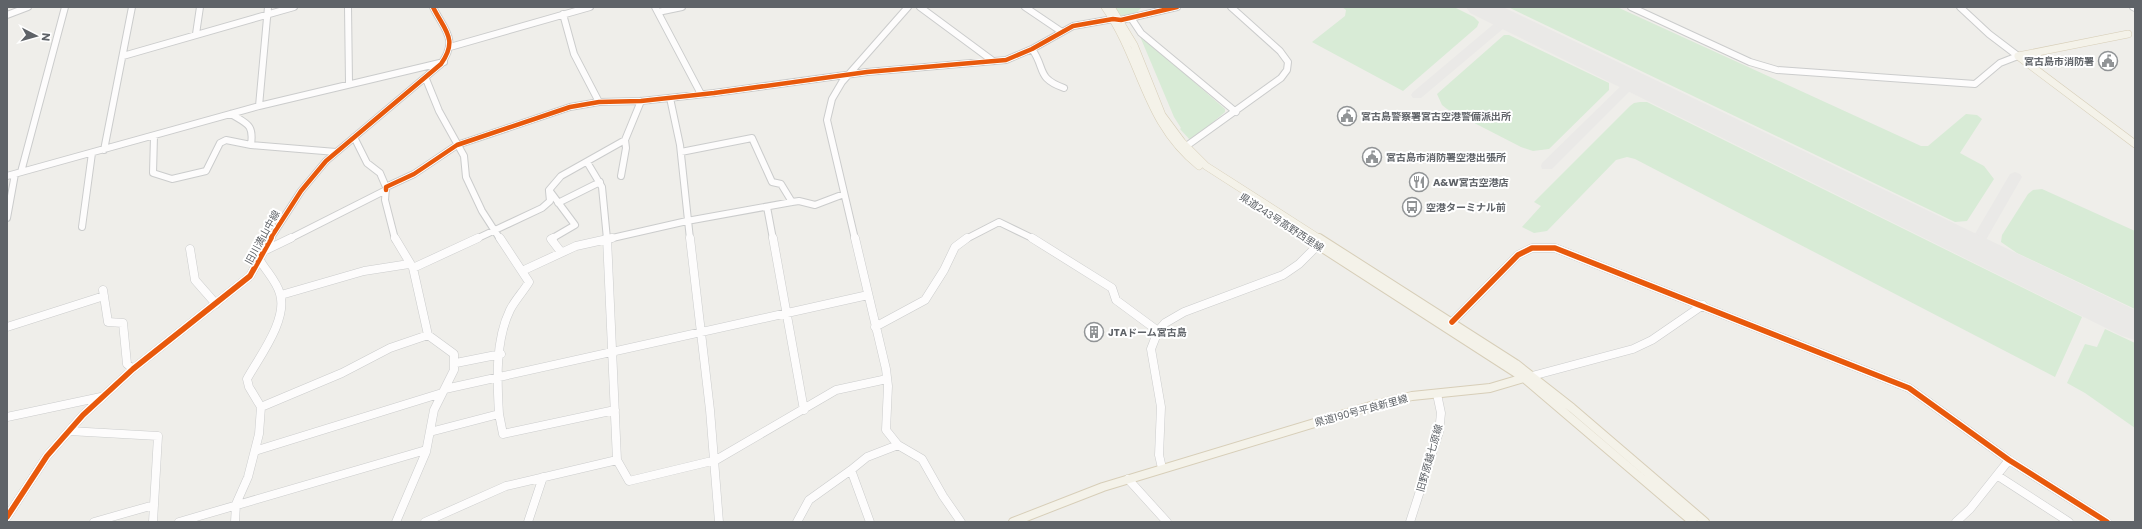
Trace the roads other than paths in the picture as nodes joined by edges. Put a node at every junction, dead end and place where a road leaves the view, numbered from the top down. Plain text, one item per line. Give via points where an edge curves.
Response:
1 (28, 7) edge
2 (65, 7) edge
3 (132, 7) edge
4 (200, 7) edge
5 (268, 7) edge
6 (294, 7) edge
7 (348, 7) edge
8 (433, 7) edge
9 (590, 7) edge
10 (682, 7) edge
11 (908, 7) edge
12 (920, 7) edge
13 (1024, 7) edge
14 (1105, 7) edge
15 (1111, 7) edge
16 (1177, 7) edge
17 (1231, 7) edge
18 (1631, 7) edge
19 (1960, 7) edge
20 (656, 9) edge
21 (267, 14) junction
22 (563, 14) junction
23 (7, 16) edge
24 (1131, 18) junction
25 (1117, 19) junction
26 (1062, 32) junction
27 (2135, 33) edge
28 (196, 34) junction
29 (2128, 34) joint
30 (450, 47) junction
31 (1032, 49) junction
32 (122, 56) junction
33 (2018, 56) junction
34 (993, 61) junction
35 (444, 62) junction
36 (846, 75) junction
37 (426, 79) junction
38 (349, 83) junction
39 (1064, 88) dead end
40 (701, 94) junction
41 (670, 98) junction
42 (641, 101) junction
43 (599, 102) junction
44 (260, 106) junction
45 (1236, 112) junction
46 (231, 114) junction
47 (154, 136) junction
48 (354, 137) junction
49 (625, 140) junction
50 (2135, 144) edge
51 (250, 145) junction
52 (457, 145) junction
53 (1185, 147) junction
54 (104, 150) junction
55 (336, 152) junction
56 (681, 152) junction
57 (92, 153) junction
58 (587, 162) junction
59 (18, 173) junction
60 (7, 176) edge
61 (621, 176) dead end
62 (600, 182) junction
63 (386, 189) junction
64 (549, 190) junction
65 (844, 194) junction
66 (792, 202) junction
67 (558, 203) junction
68 (767, 207) junction
69 (7, 218) edge
70 (687, 221) junction
71 (82, 228) dead end
72 (493, 230) junction
73 (607, 240) junction
74 (1317, 246) junction
75 (190, 249) dead end
76 (266, 250) junction
77 (561, 252) junction
78 (261, 262) junction
79 (411, 266) junction
80 (522, 271) junction
81 (281, 295) junction
82 (868, 295) junction
83 (216, 304) junction
84 (1704, 305) junction
85 (786, 313) junction
86 (1452, 322) junction
87 (7, 327) edge
88 (875, 327) junction
89 (1158, 330) junction
90 (702, 332) junction
91 (428, 335) junction
92 (612, 352) junction
93 (501, 354) junction
94 (456, 363) junction
95 (133, 370) junction
96 (1528, 377) junction
97 (499, 378) junction
98 (887, 379) junction
99 (444, 391) junction
100 (1437, 394) junction
101 (101, 397) junction
102 (261, 407) junction
103 (615, 410) junction
104 (804, 410) junction
105 (499, 414) junction
106 (7, 417) edge
107 (69, 431) junction
108 (430, 432) junction
109 (898, 445) junction
110 (426, 450) junction
111 (255, 451) junction
112 (617, 460) junction
113 (716, 460) junction
114 (2009, 460) junction
115 (1162, 468) junction
116 (851, 470) junction
117 (1998, 476) junction
118 (543, 478) junction
119 (1128, 479) junction
120 (236, 504) junction
121 (154, 505) junction
122 (7, 517) edge
123 (1030, 519) edge
124 (94, 522) edge
125 (153, 522) edge
126 (179, 522) edge
127 (235, 522) edge
128 (396, 522) edge
129 (425, 522) edge
130 (528, 522) edge
131 (718, 522) edge
132 (797, 522) edge
133 (870, 522) edge
134 (961, 522) edge
135 (1013, 522) edge
136 (1167, 522) edge
137 (1410, 522) edge
138 (1693, 522) edge
139 (1704, 522) edge
140 (1956, 522) edge
141 (2069, 522) edge
142 (2108, 522) edge

1 - 23 street
2 - 59 street
3 - 32 street
4 - 28 street
5 - 21 street
6 - 21 street
7 - 38 street
8 - 30 street via 442,23
9 - 22 street
10 - 20 street
11 - 36 street
12 - 34 street
13 - 26 street
14 - 25 main road, 県道243号高野西里線
15 - 25 main road, 県道243号高野西里線
16 - 24 street
17 - 45 street via 1280,51 1288,62 1287,70 1281,78
18 - 33 street via 1750,62 1783,72 1975,84 2000,63
19 - 33 street
20 - 40 street
21 - 28 street
21 - 44 street
22 - 30 street
22 - 43 street via 574,54
24 - 25 street
24 - 45 street via 1141,33
25 - 26 street via 1073,26
25 - 53 main road, 県道243号高野西里線 via 1163,116
25 - 74 main road, 県道243号高野西里線 via 1157,117 1181,150 1212,176
26 - 31 street
27 - 29 street
28 - 32 street
29 - 33 main road
30 - 35 street, 旧川満山中線
31 - 34 street via 1014,58
31 - 39 street via 1045,79
32 - 54 street
33 - 50 main road
34 - 36 street
35 - 37 street, 旧川満山中線
35 - 38 street
36 - 40 street
36 - 65 street via 831,99 827,120
37 - 48 street, 旧川満山中線
37 - 52 street
38 - 44 street
40 - 41 street
41 - 42 street
41 - 56 street
42 - 43 street
42 - 49 street
43 - 52 street via 556,111
44 - 46 street
45 - 53 street
46 - 47 street
46 - 51 street via 251,127 253,133
47 - 51 street via 153,173 172,179 206,171 220,143 226,140
47 - 54 street
48 - 55 street, 旧川満山中線
48 - 63 street via 367,163 380,173
49 - 58 street
49 - 61 street
51 - 55 street
52 - 63 street
52 - 72 street via 464,156 466,177
53 - 86 main road, 県道243号高野西里線 via 1224,179
54 - 57 street
55 - 76 street, 旧川満山中線 via 298,193
56 - 66 street via 752,138 772,182 781,184
56 - 70 street
57 - 59 street
57 - 71 street
58 - 62 street
58 - 64 street via 561,176
59 - 60 street
59 - 69 street
62 - 67 street
62 - 73 street
63 - 76 street
63 - 79 street via 385,200 391,227
64 - 67 street
64 - 72 street via 550,201 542,208
65 - 66 street via 815,205
65 - 82 street
66 - 68 street
67 - 77 street via 575,225 551,239
68 - 70 street
68 - 85 street
70 - 73 street
70 - 90 street
72 - 79 street
72 - 80 street
73 - 77 street via 576,246
73 - 92 street
74 - 89 street via 1299,264 1283,275 1184,312 1164,323
74 - 96 main road, 県道243号高野西里線
75 - 83 street via 194,280
76 - 78 street, 旧川満山中線
77 - 80 street
78 - 81 street
78 - 83 street, 旧川満山中線 via 250,276
79 - 81 street via 364,272
79 - 91 street
80 - 93 street via 529,282 508,316
81 - 102 street via 282,308 274,328 247,379
82 - 85 street
82 - 88 street
83 - 95 street, 旧川満山中線
84 - 86 street via 1555,248 1537,247 1525,250 1513,259
84 - 96 street via 1635,348 1598,359 1552,368
84 - 114 street via 1909,388
85 - 90 street
85 - 104 street
86 - 96 main road, 県道243号高野西里線
87 - 95 street via 104,293 108,322 123,323 126,364
88 - 89 street via 925,300 955,247 999,222 1040,242 1112,288 1116,300
88 - 98 street
89 - 115 street via 1151,349 1161,407 1159,455
90 - 92 street
90 - 113 street
91 - 94 street via 454,354
91 - 102 street via 390,348 342,373
92 - 97 street
92 - 103 street
93 - 94 street
93 - 97 street
94 - 99 street via 454,373
95 - 101 street, 旧川満山中線
96 - 100 main road, 県道190号平良新里線 via 1490,388
96 - 138 main road
96 - 139 main road via 1572,408
97 - 99 street
97 - 105 street
98 - 104 street via 836,390
98 - 109 street via 886,430
99 - 108 street via 434,412
99 - 111 street
100 - 115 main road, 県道190号平良新里線 via 1412,396 1374,405
100 - 137 street, 旧野原越七原線 via 1441,413 1439,432
101 - 106 street
101 - 107 street, 旧川満山中線
102 - 111 street
103 - 105 street via 503,434
103 - 112 street
104 - 113 street
105 - 108 street
107 - 121 street via 158,436
107 - 122 street, 旧川満山中線 via 41,465
108 - 110 street
109 - 116 street via 867,458
109 - 134 street via 922,459
110 - 120 street
110 - 128 street
111 - 120 street via 248,477
112 - 113 street via 629,481
112 - 118 street
113 - 131 street
114 - 117 street
114 - 142 street
115 - 119 main road, 県道190号平良新里線
116 - 132 street via 809,500
116 - 133 street
117 - 140 street
117 - 141 street
118 - 129 street via 502,487
118 - 130 street
119 - 123 main road, 県道190号平良新里線
119 - 136 street
120 - 126 street
120 - 127 street
121 - 124 street
121 - 125 street
123 - 135 main road, 県道190号平良新里線

